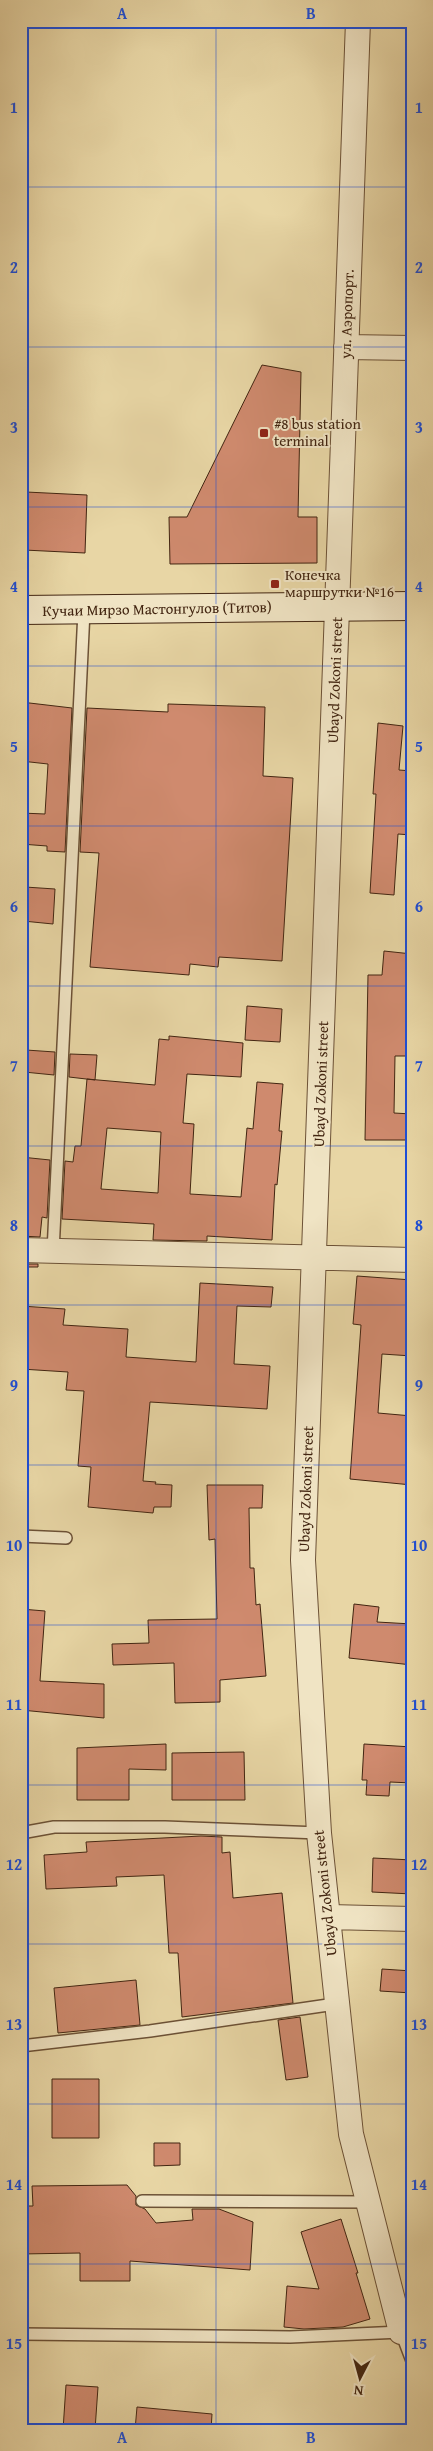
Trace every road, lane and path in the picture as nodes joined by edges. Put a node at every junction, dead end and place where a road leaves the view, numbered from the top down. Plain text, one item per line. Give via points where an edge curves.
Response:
1 (358, 21) edge
2 (346, 347) junction
3 (412, 348) edge
4 (412, 606) edge
5 (338, 607) junction
6 (21, 610) edge
7 (84, 610) junction
8 (21, 1250) edge
9 (53, 1252) junction
10 (314, 1257) junction
11 (412, 1260) edge
12 (21, 1536) edge
13 (66, 1538) dead end
14 (21, 1832) edge
15 (318, 1832) junction
16 (329, 1917) junction
17 (412, 1919) edge
18 (335, 2004) junction
19 (21, 2046) edge
20 (142, 2201) dead end
21 (369, 2202) junction
22 (406, 2330) edge
23 (21, 2334) edge
24 (412, 2361) edge

1 - 2 street, ул. Аэропорт.
2 - 3 street
2 - 5 street, ул. Аэропорт.
4 - 5 street, Кучаи Мирзо Мастонгулов (Титов)
5 - 7 street, Кучаи Мирзо Мастонгулов (Титов)
5 - 10 street, Ubayd Zokoni street
6 - 7 street, Кучаи Мирзо Мастонгулов (Титов)
7 - 9 lane
8 - 9 street
9 - 10 street
10 - 11 street
10 - 15 street, Ubayd Zokoni street via 303,1560
12 - 13 lane
14 - 15 lane via 54,1827 109,1827
15 - 16 street, Ubayd Zokoni street
16 - 17 street
16 - 18 street, Ubayd Zokoni street
18 - 19 lane
18 - 21 street, Ubayd Zokoni street via 351,2134
20 - 21 lane
21 - 22 street, Ubayd Zokoni street
22 - 23 lane via 290,2337
22 - 24 lane, Ubayd Zokoni street

